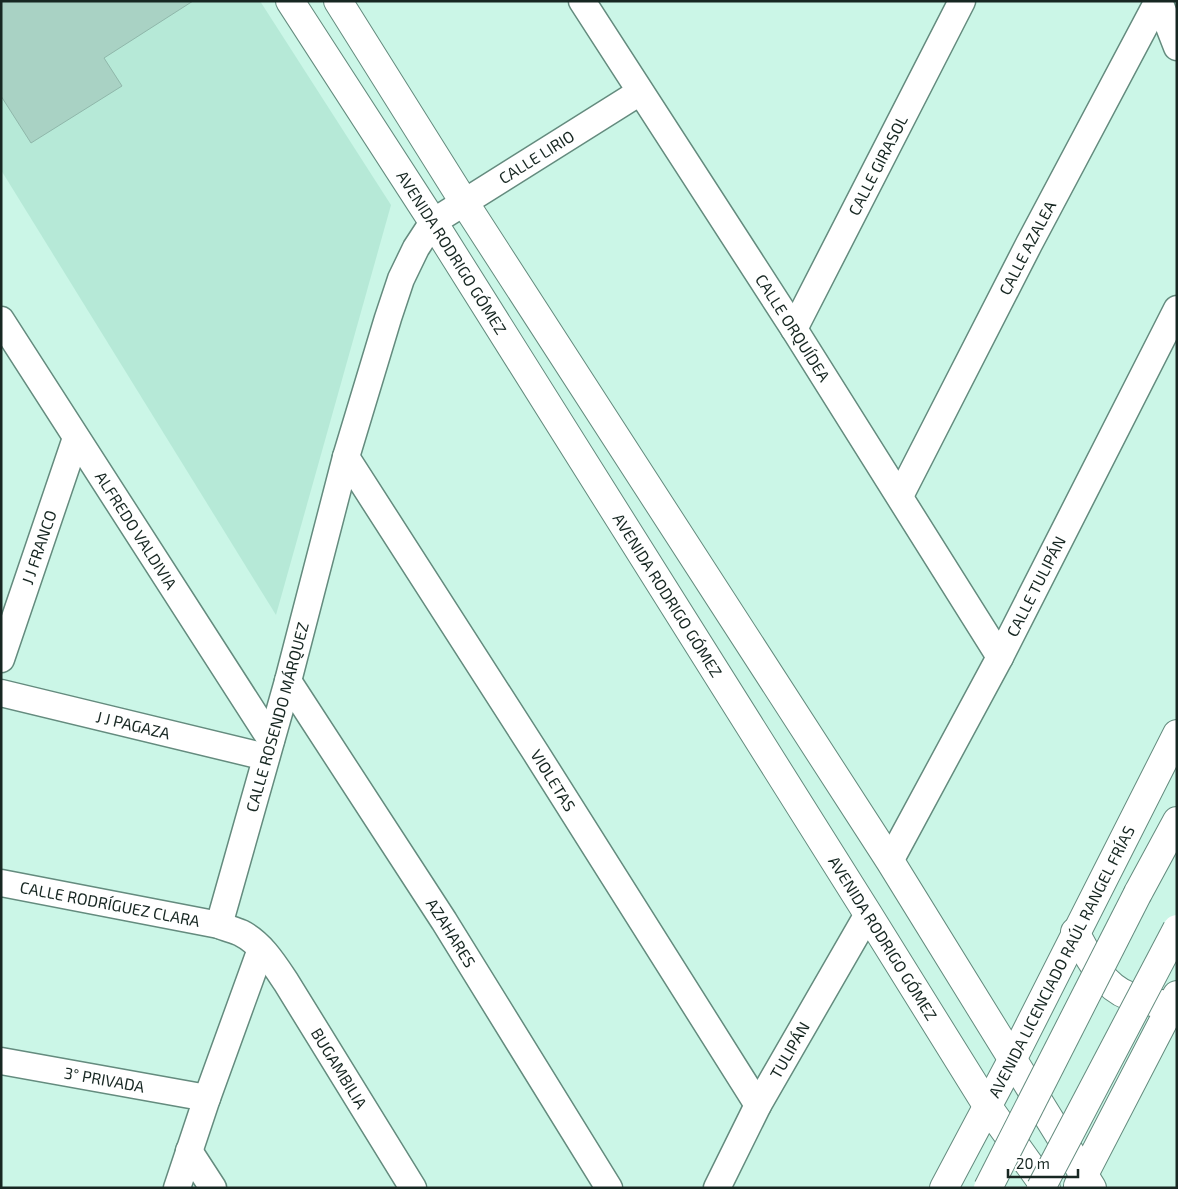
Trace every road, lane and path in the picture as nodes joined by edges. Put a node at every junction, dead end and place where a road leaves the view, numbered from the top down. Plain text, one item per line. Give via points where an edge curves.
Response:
1 (290, 1) edge
2 (338, 1) edge
3 (582, 1) edge
4 (962, 1) edge
5 (1158, 1) edge
6 (1177, 47) edge
7 (640, 92) junction
8 (464, 202) junction
9 (433, 222) junction
10 (1177, 309) edge
11 (1, 320) edge
12 (794, 329) junction
13 (76, 438) junction
14 (346, 457) junction
15 (900, 496) junction
16 (1000, 657) junction
17 (1, 659) edge
18 (288, 681) junction
19 (1, 694) edge
20 (1177, 734) edge
21 (269, 748) junction
22 (1177, 821) edge
23 (890, 862) junction
24 (1, 883) edge
25 (868, 914) junction
26 (219, 925) junction
27 (1177, 929) edge
28 (1075, 932) junction
29 (261, 949) junction
30 (1174, 1007) edge
31 (1012, 1060) junction
32 (1, 1061) edge
33 (207, 1098) junction
34 (758, 1105) junction
35 (988, 1107) junction
36 (190, 1151) junction
37 (1084, 1183) edge
38 (177, 1188) edge
39 (213, 1188) edge
40 (413, 1188) edge
41 (609, 1188) edge
42 (717, 1188) edge
43 (944, 1188) edge
44 (988, 1188) edge
45 (1040, 1188) edge
46 (1046, 1188) edge

1 - 9 main road, AVENIDA RODRIGO GÓMEZ
2 - 8 main road
3 - 7 street, CALLE ORQUÍDEA
4 - 12 street, CALLE GIRASOL
5 - 6 street
5 - 15 street, CALLE AZALEA via 1028,244
7 - 8 street, CALLE LIRIO
7 - 12 street, CALLE ORQUÍDEA
8 - 9 street, CALLE LIRIO
8 - 23 main road
9 - 14 street, CALLE ROSENDO MÁRQUEZ via 400,279
9 - 25 main road, AVENIDA RODRIGO GÓMEZ
10 - 16 street, CALLE TULIPÁN
11 - 13 street, ALFREDO VALDIVIA
12 - 15 street, CALLE ORQUÍDEA
13 - 17 street, J J FRANCO
13 - 21 street, ALFREDO VALDIVIA
14 - 18 street, CALLE ROSENDO MÁRQUEZ
14 - 34 street, VIOLETAS
15 - 16 street, CALLE ORQUÍDEA
16 - 23 street, CALLE TULIPÁN
18 - 21 street, CALLE ROSENDO MÁRQUEZ
18 - 41 street, AZAHARES via 444,921
19 - 21 street, J J PAGAZA
20 - 28 main road, AVENIDA LICENCIADO RAÚL RANGEL FRÍAS
21 - 26 street, CALLE ROSENDO MÁRQUEZ
22 - 44 main road, bridge
23 - 31 main road
24 - 26 street, CALLE RODRÍGUEZ CLARA
25 - 34 street, TULIPÁN
25 - 35 main road, AVENIDA RODRIGO GÓMEZ
26 - 29 street via 240,933
27 - 45 main road, bridge
28 - 30 main road via 1095,968 1116,989 1129,996
28 - 31 main road, AVENIDA LICENCIADO RAÚL RANGEL FRÍAS
29 - 33 street
29 - 40 street, BUGAMBILIA via 286,982
30 - 37 main road
31 - 35 main road, AVENIDA LICENCIADO RAÚL RANGEL FRÍAS
31 - 37 main road
32 - 33 street, 3° PRIVADA
33 - 36 street
34 - 42 street, TULIPÁN
35 - 43 main road, AVENIDA LICENCIADO RAÚL RANGEL FRÍAS
35 - 46 main road, AVENIDA RODRIGO GÓMEZ
36 - 38 street
36 - 39 street

